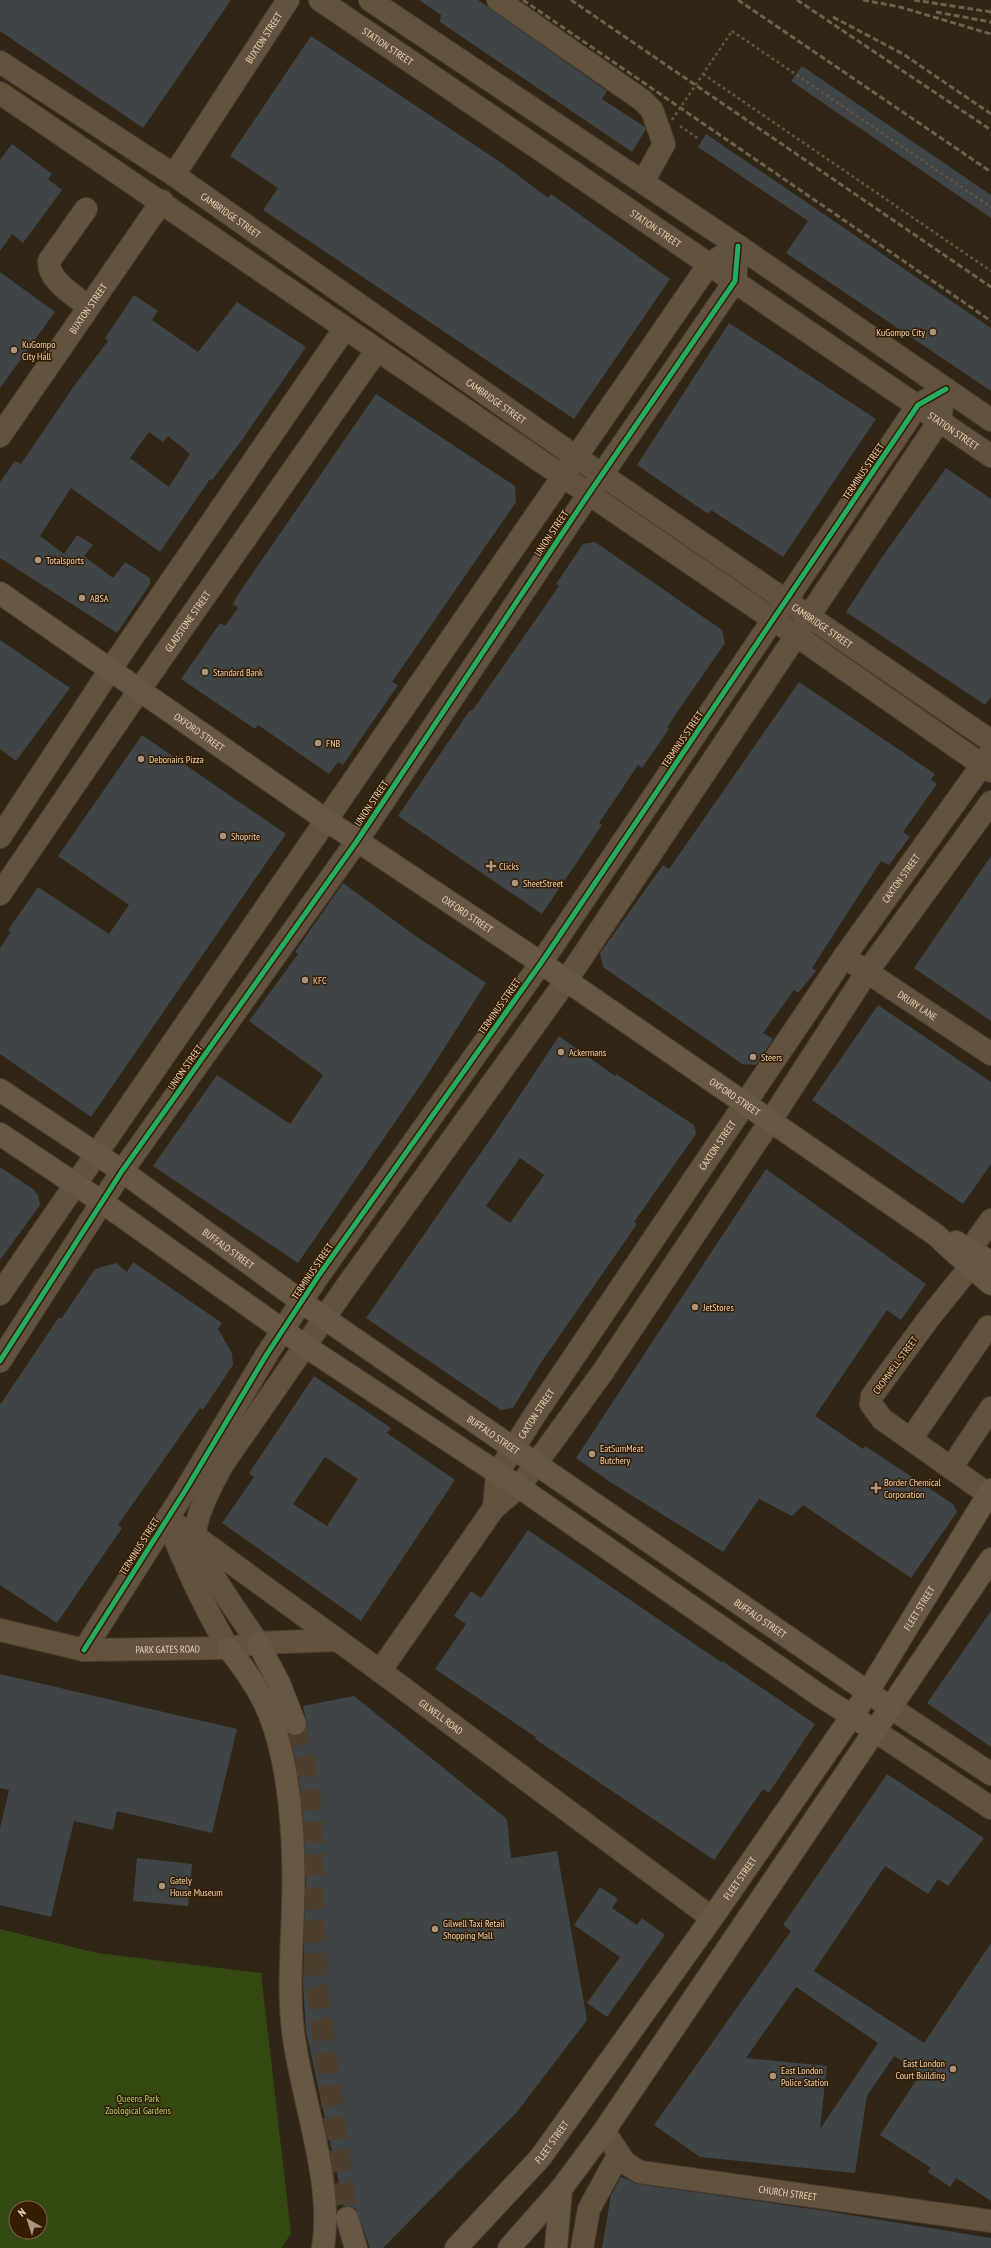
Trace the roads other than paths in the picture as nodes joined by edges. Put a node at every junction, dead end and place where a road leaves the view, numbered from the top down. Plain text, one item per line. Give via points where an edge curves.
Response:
1 (288, 0) edge
2 (320, 0) edge
3 (370, 0) edge
4 (498, 0) edge
5 (0, 62) edge
6 (1, 95) edge
7 (174, 175) junction
8 (643, 182) junction
9 (162, 201) junction
10 (86, 209) dead end
11 (738, 246) junction
12 (709, 264) junction
13 (735, 281) junction
14 (89, 306) junction
15 (833, 311) junction
16 (345, 328) junction
17 (816, 336) junction
18 (377, 350) junction
19 (946, 389) junction
20 (918, 405) junction
21 (991, 420) edge
22 (939, 421) junction
23 (0, 436) edge
24 (991, 456) edge
25 (576, 457) junction
26 (602, 474) junction
27 (563, 477) junction
28 (588, 495) junction
29 (0, 593) edge
30 (786, 601) junction
31 (809, 617) junction
32 (774, 620) junction
33 (796, 635) junction
34 (110, 670) junction
35 (140, 689) junction
36 (991, 741) edge
37 (988, 763) edge
38 (991, 802) edge
39 (326, 820) junction
40 (0, 837) edge
41 (357, 841) junction
42 (1, 891) edge
43 (844, 957) junction
44 (541, 963) junction
45 (867, 972) junction
46 (566, 981) junction
47 (991, 1054) edge
48 (0, 1090) edge
49 (745, 1103) junction
50 (771, 1120) junction
51 (0, 1134) edge
52 (95, 1153) junction
53 (122, 1171) junction
54 (75, 1184) junction
55 (102, 1202) junction
56 (991, 1220) edge
57 (977, 1259) edge
58 (991, 1284) edge
59 (0, 1294) edge
60 (302, 1302) junction
61 (324, 1318) junction
62 (988, 1327) dead end
63 (284, 1331) junction
64 (305, 1346) junction
65 (0, 1361) edge
66 (991, 1408) edge
67 (911, 1440) junction
68 (515, 1448) junction
69 (536, 1462) junction
70 (951, 1468) junction
71 (497, 1474) junction
72 (519, 1487) junction
73 (990, 1492) edge
74 (494, 1508) junction
75 (167, 1519) junction
76 (196, 1537) junction
77 (991, 1559) edge
78 (0, 1630) edge
79 (337, 1640) junction
80 (258, 1643) junction
81 (228, 1648) junction
82 (84, 1650) junction
83 (380, 1671) junction
84 (867, 1692) junction
85 (891, 1708) junction
86 (852, 1716) junction
87 (294, 1724) tunnel mouth
88 (875, 1731) junction
89 (991, 1774) edge
90 (991, 1808) edge
91 (712, 1918) junction
92 (604, 2132) junction
93 (619, 2154) junction
94 (561, 2189) junction
95 (347, 2218) tunnel mouth
96 (991, 2221) edge
97 (460, 2247) edge
98 (323, 2248) edge
99 (356, 2248) edge
100 (510, 2248) edge
101 (556, 2248) edge
102 (582, 2248) edge

1 - 7 street, BUXTON STREET
2 - 12 street, STATION STREET
3 - 8 street
4 - 8 street via 642,100 652,110 664,144
5 - 7 street, CAMBRIDGE STREET
6 - 9 street
7 - 25 street, CAMBRIDGE STREET
8 - 11 street
9 - 14 street, BUXTON STREET
9 - 16 street
10 - 14 street via 49,261 49,268 56,280
11 - 12 street
11 - 13 street, UNION STREET
11 - 15 street
12 - 13 street, STATION STREET
12 - 25 street
13 - 17 street, STATION STREET
13 - 26 street, UNION STREET
14 - 23 street, BUXTON STREET
15 - 17 street
15 - 19 street
16 - 18 street
16 - 34 street
17 - 20 street, STATION STREET
18 - 27 street
18 - 35 street, GLADSTONE STREET
19 - 20 street, TERMINUS STREET
19 - 21 street
19 - 22 street
20 - 22 street, STATION STREET
20 - 30 street, TERMINUS STREET
22 - 24 street, STATION STREET
22 - 31 street
25 - 26 street, CAMBRIDGE STREET
25 - 27 street
26 - 28 street, UNION STREET
26 - 30 street, CAMBRIDGE STREET
27 - 28 street
27 - 39 street
28 - 32 street
28 - 41 street, UNION STREET
29 - 34 main road, OXFORD STREET
30 - 31 street, CAMBRIDGE STREET
30 - 32 street, TERMINUS STREET
31 - 33 street
31 - 36 street, CAMBRIDGE STREET
32 - 33 street
32 - 44 street, TERMINUS STREET
33 - 37 street
33 - 46 street
34 - 35 main road, OXFORD STREET
34 - 40 street
35 - 39 main road, OXFORD STREET
35 - 42 street, GLADSTONE STREET
37 - 43 street, CAXTON STREET
38 - 45 street, CAXTON STREET
39 - 41 main road, OXFORD STREET
39 - 52 street
41 - 44 main road, OXFORD STREET
41 - 53 street, UNION STREET
43 - 45 street, DRURY LANE
43 - 49 street, CAXTON STREET
44 - 46 main road, OXFORD STREET
44 - 60 street, TERMINUS STREET
45 - 47 street, DRURY LANE
45 - 50 street, CAXTON STREET
46 - 49 main road, OXFORD STREET
46 - 61 street
48 - 52 main road, BUFFALO STREET
49 - 50 main road, OXFORD STREET
49 - 68 street, CAXTON STREET
50 - 57 main road, OXFORD STREET via 936,1235 958,1243
50 - 69 street, CAXTON STREET via 606,1366
51 - 54 main road
52 - 53 main road, BUFFALO STREET
52 - 54 street
53 - 55 street, UNION STREET
53 - 60 main road, BUFFALO STREET
54 - 55 main road
54 - 59 street
55 - 63 main road
55 - 65 street, UNION STREET
56 - 57 street, CROMWELL STREET
57 - 58 main road, OXFORD STREET
57 - 67 street, CROMWELL STREET via 929,1318 872,1396 871,1404 882,1419
60 - 61 main road, BUFFALO STREET
60 - 63 street, TERMINUS STREET
61 - 64 street
61 - 68 main road, BUFFALO STREET
62 - 67 street
63 - 64 main road
63 - 75 street, TERMINUS STREET
64 - 71 main road
64 - 76 street via 223,1464 203,1505
66 - 70 street
67 - 70 street, CROMWELL STREET
68 - 69 main road, BUFFALO STREET
68 - 71 street, CAXTON STREET
69 - 72 street, CAXTON STREET
69 - 84 main road, BUFFALO STREET
70 - 73 street, CROMWELL STREET
71 - 72 main road
71 - 74 street, CAXTON STREET
72 - 74 street, CAXTON STREET
72 - 86 main road
73 - 84 main road, FLEET STREET
74 - 83 street, CAXTON STREET
75 - 76 street, GILWELL ROAD
75 - 81 street, TERMINUS STREET via 204,1607
75 - 82 street, TERMINUS STREET
76 - 79 street, GILWELL ROAD
76 - 80 street via 209,1567
77 - 85 main road
78 - 82 street, PARK GATES ROAD
79 - 80 street, PARK GATES ROAD
79 - 83 street, GILWELL ROAD
80 - 81 street, PARK GATES ROAD
80 - 87 main road via 279,1683
81 - 82 street, PARK GATES ROAD
81 - 98 main road via 246,1669 264,1703 277,1739 287,1785 294,1870 290,1976 293,2030 323,2190 326,2228
83 - 91 street, GILWELL ROAD
84 - 85 main road, BUFFALO STREET
84 - 86 main road, FLEET STREET
85 - 88 main road
85 - 89 street, BUFFALO STREET
86 - 88 main road
86 - 91 main road, FLEET STREET
88 - 90 street
88 - 92 main road
91 - 97 main road, FLEET STREET via 540,2158
92 - 93 street, CHURCH STREET
92 - 94 main road
93 - 96 street, CHURCH STREET via 625,2163 640,2172
93 - 102 street via 589,2209
94 - 100 main road
94 - 101 main road
95 - 99 main road

